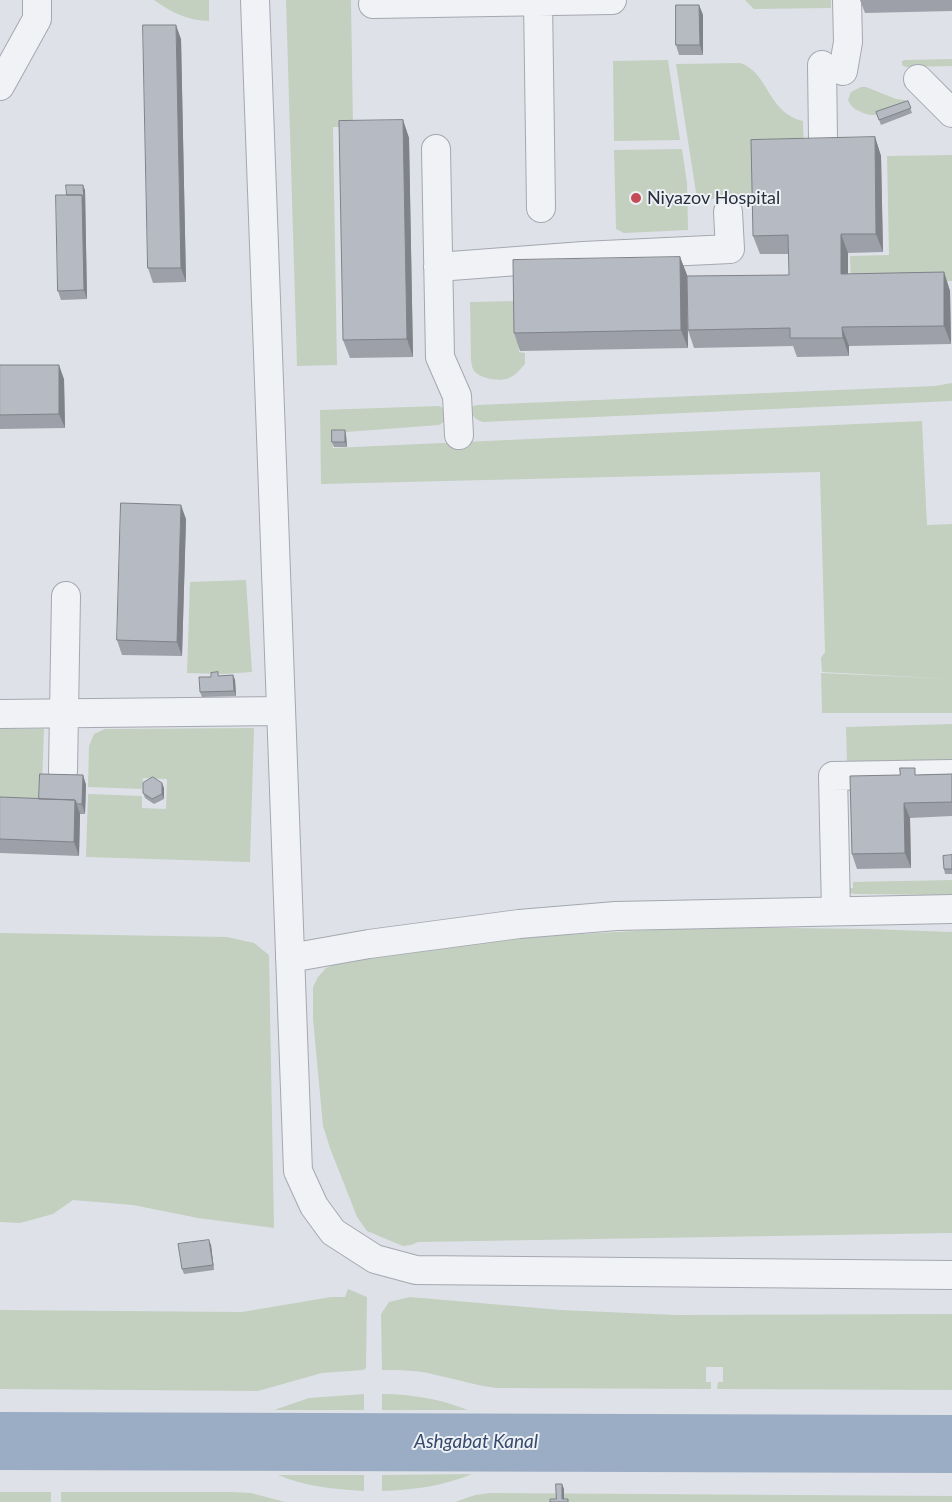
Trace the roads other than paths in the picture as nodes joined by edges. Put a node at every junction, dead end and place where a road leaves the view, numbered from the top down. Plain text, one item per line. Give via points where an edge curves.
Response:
1 (37, 0) edge
2 (256, 0) edge
3 (612, 0) edge
4 (847, 0) edge
5 (538, 1) edge
6 (373, 4) dead end
7 (918, 79) dead end
8 (0, 86) edge
9 (952, 113) edge
10 (823, 138) edge
11 (436, 149) dead end
12 (541, 208) dead end
13 (728, 212) dead end
14 (438, 267) junction
15 (459, 434) dead end
16 (66, 596) dead end
17 (281, 711) junction
18 (64, 713) junction
19 (0, 714) edge
20 (63, 771) dead end
21 (952, 774) edge
22 (952, 909) edge
23 (836, 911) junction
24 (290, 958) junction
25 (952, 1275) edge

1 - 8 street via 37,19
2 - 17 street
3 - 5 street
4 - 10 street via 848,42 832,68
5 - 6 street
5 - 12 street
7 - 9 street
11 - 14 street
13 - 14 street via 730,249
14 - 15 street via 440,357 457,396
16 - 18 street
17 - 18 street
17 - 24 street
18 - 19 street
18 - 20 street
21 - 23 street via 833,776
22 - 23 street
23 - 24 street via 597,918 519,924
24 - 25 street via 298,1171 314,1206 333,1232 375,1259 416,1270

